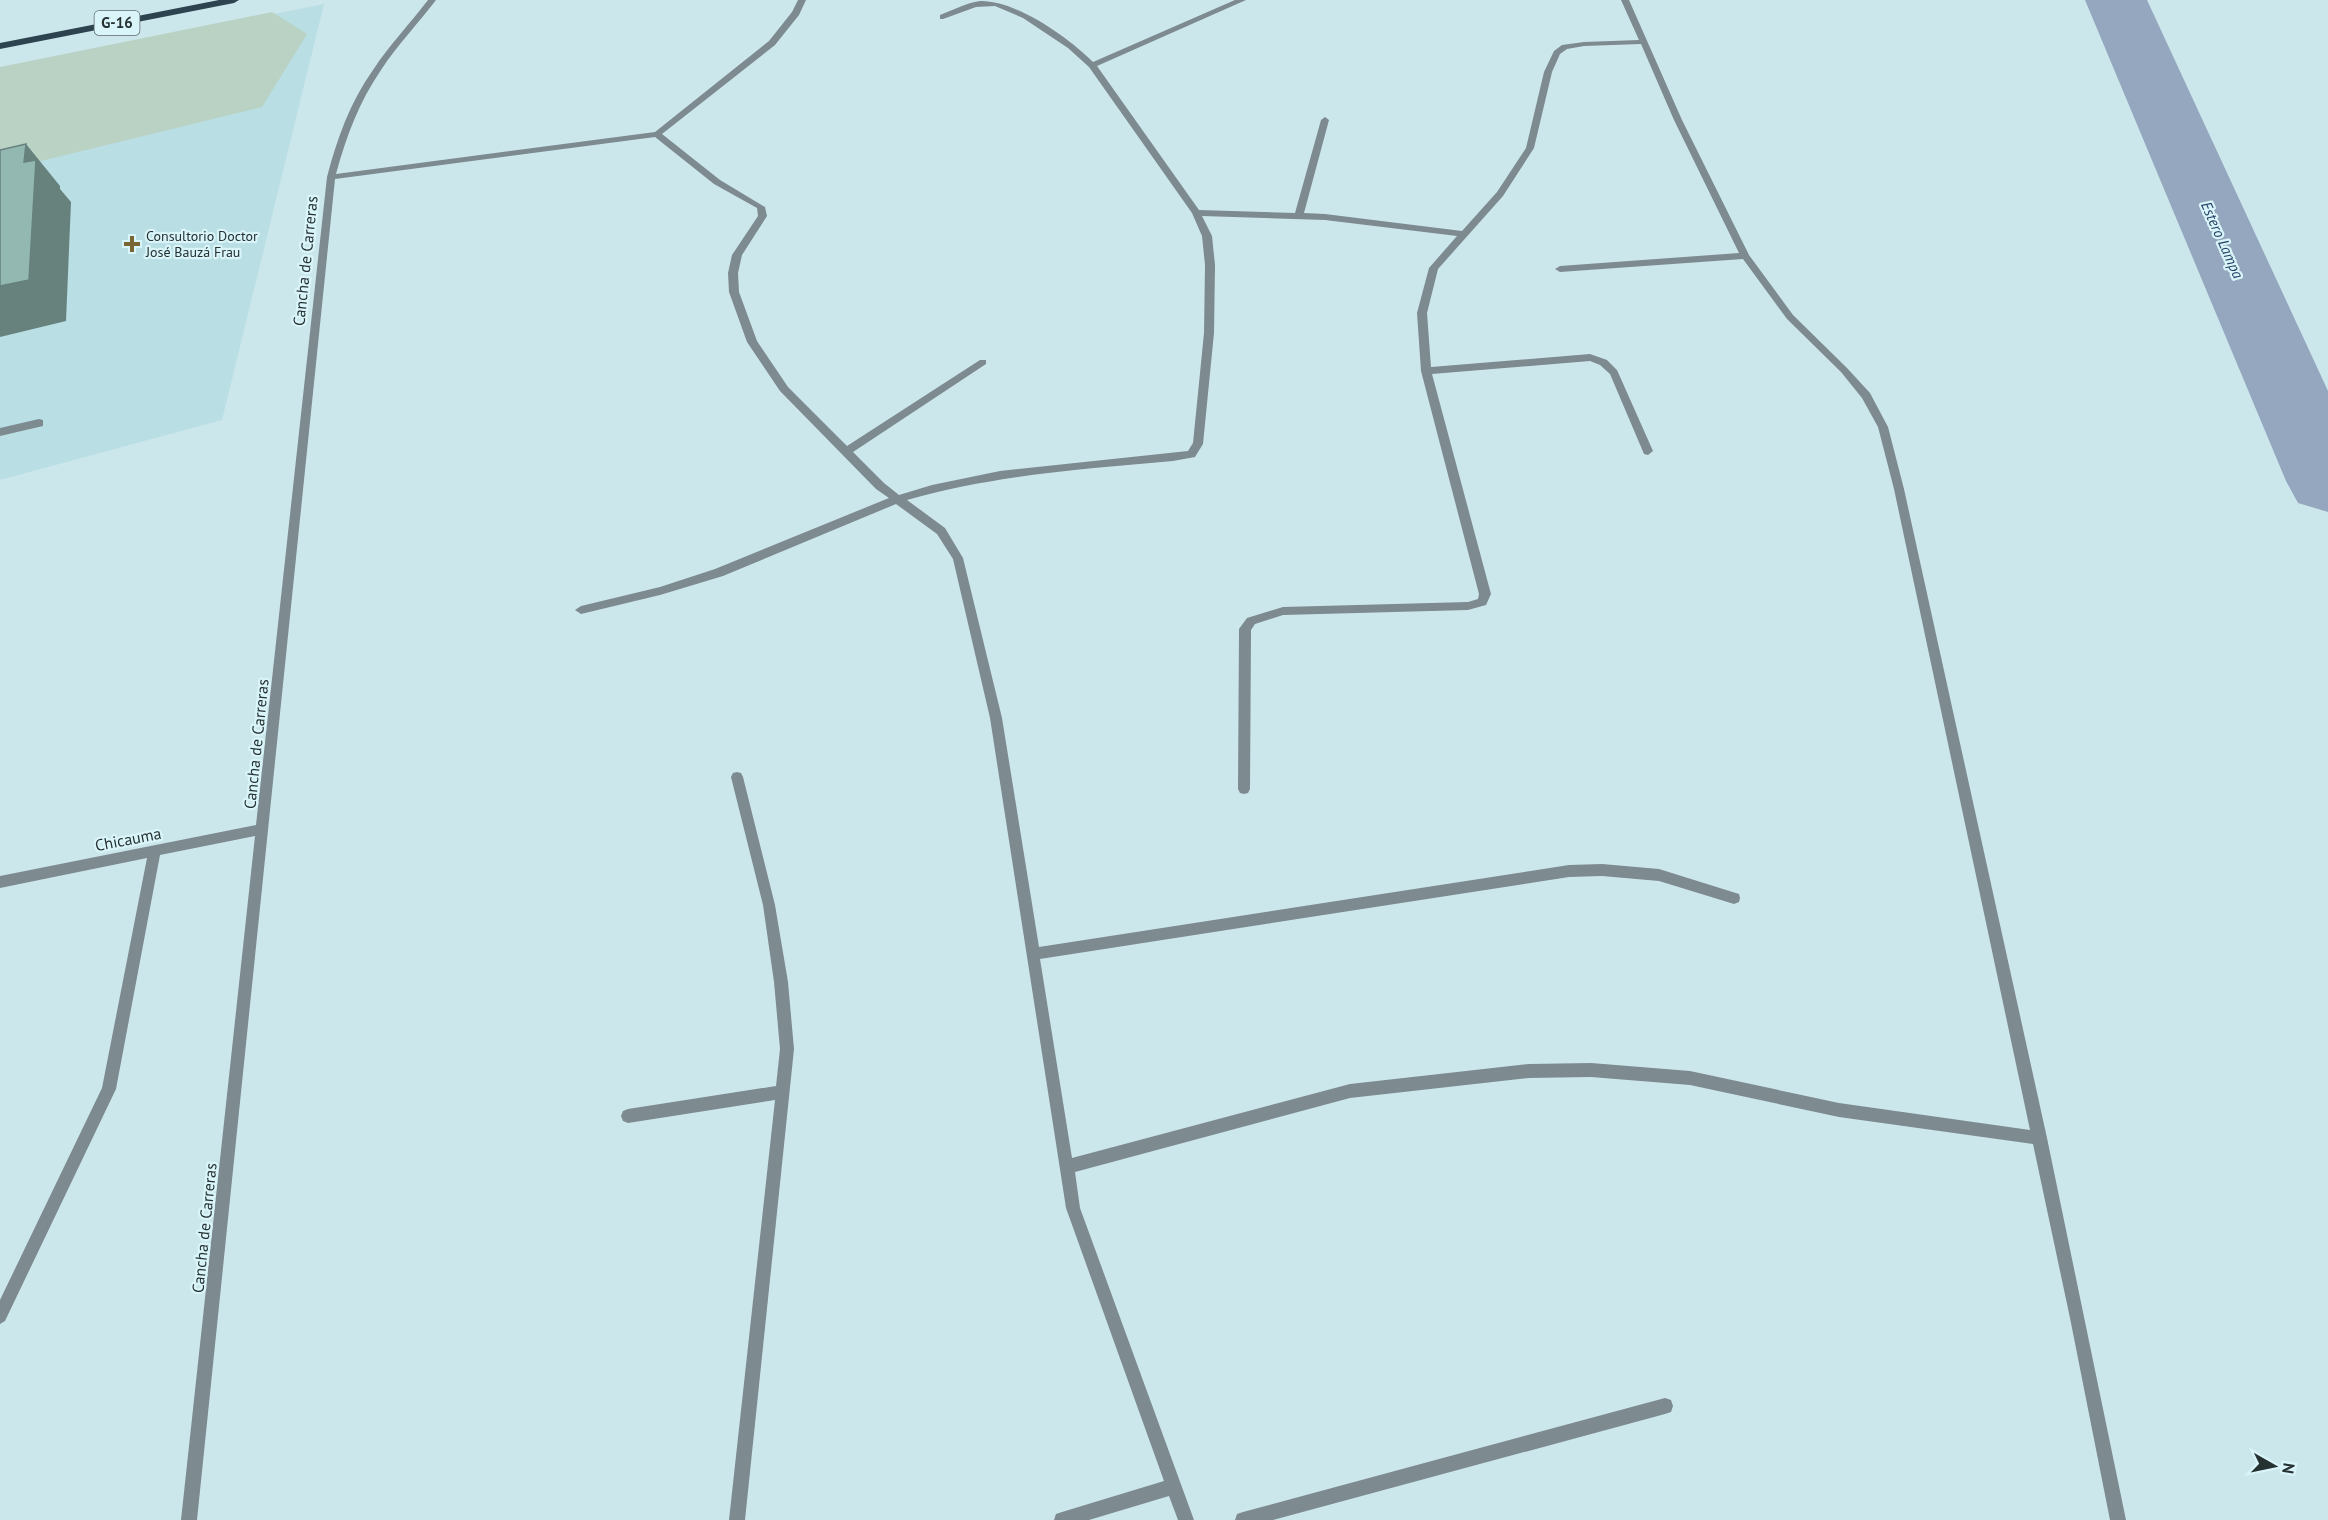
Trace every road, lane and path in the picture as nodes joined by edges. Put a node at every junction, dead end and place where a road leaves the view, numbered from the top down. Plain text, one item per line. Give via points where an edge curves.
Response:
1 (234, 0) edge
2 (432, 0) edge
3 (801, 0) edge
4 (1242, 0) edge
5 (1625, 0) edge
6 (943, 17) dead end
7 (1642, 42) junction
8 (0, 46) edge
9 (1092, 65) junction
10 (1325, 120) dead end
11 (657, 134) junction
12 (331, 177) junction
13 (1196, 213) junction
14 (1299, 216) junction
15 (1464, 234) junction
16 (1745, 256) junction
17 (1560, 269) dead end
18 (983, 362) dead end
19 (1426, 371) junction
20 (39, 423) dead end
21 (0, 432) edge
22 (1648, 451) dead end
23 (846, 452) junction
24 (898, 500) junction
25 (580, 610) dead end
26 (737, 777) dead end
27 (1244, 789) dead end
28 (263, 829) junction
29 (156, 850) junction
30 (0, 882) edge
31 (1734, 898) dead end
32 (1034, 954) junction
33 (782, 1092) junction
34 (628, 1116) dead end
35 (2040, 1138) junction
36 (1067, 1167) junction
37 (0, 1316) edge
38 (1665, 1406) dead end
39 (1174, 1486) junction
40 (189, 1520) edge
41 (737, 1520) edge
42 (1062, 1520) edge
43 (1186, 1520) edge
44 (1243, 1520) edge
45 (2118, 1520) edge

1 - 8 main road, G-16
2 - 12 street, Cancha de Carreras via 363,92 349,120
3 - 11 street via 796,13 772,43
4 - 9 street
5 - 7 street
6 - 9 street via 979,4 998,4 1056,34
7 - 15 street via 1584,44 1564,47 1557,53 1548,72 1530,148 1500,194
7 - 16 street
9 - 13 street
10 - 14 street
11 - 12 street
11 - 23 street via 717,182 761,207 763,216 737,255 734,292 752,342 784,389
12 - 28 street, Cancha de Carreras
13 - 14 street
13 - 24 street via 1207,236 1209,322 1198,444 1191,454 996,474
14 - 15 street
15 - 19 street via 1434,268 1422,313
16 - 17 street
16 - 35 street via 1790,317 1866,396 1883,427
18 - 23 street
19 - 22 street via 1596,359 1614,372
19 - 27 street via 1485,594 1482,602 1468,606 1283,611 1251,621 1245,629
20 - 21 street
23 - 24 street
24 - 25 street via 666,591
24 - 32 street via 941,531 958,558 996,718
26 - 33 street via 769,905 781,982 786,1049
28 - 29 street, Chicauma
28 - 40 street, Cancha de Carreras
29 - 30 street, Chicauma
29 - 37 street via 109,1089
31 - 32 street via 1659,874 1569,871
32 - 36 street
33 - 34 street
33 - 41 street
35 - 36 street via 1839,1110 1690,1078 1591,1070 1529,1071 1350,1091
35 - 45 street
36 - 39 street via 1073,1208
38 - 44 street
39 - 42 street
39 - 43 street

